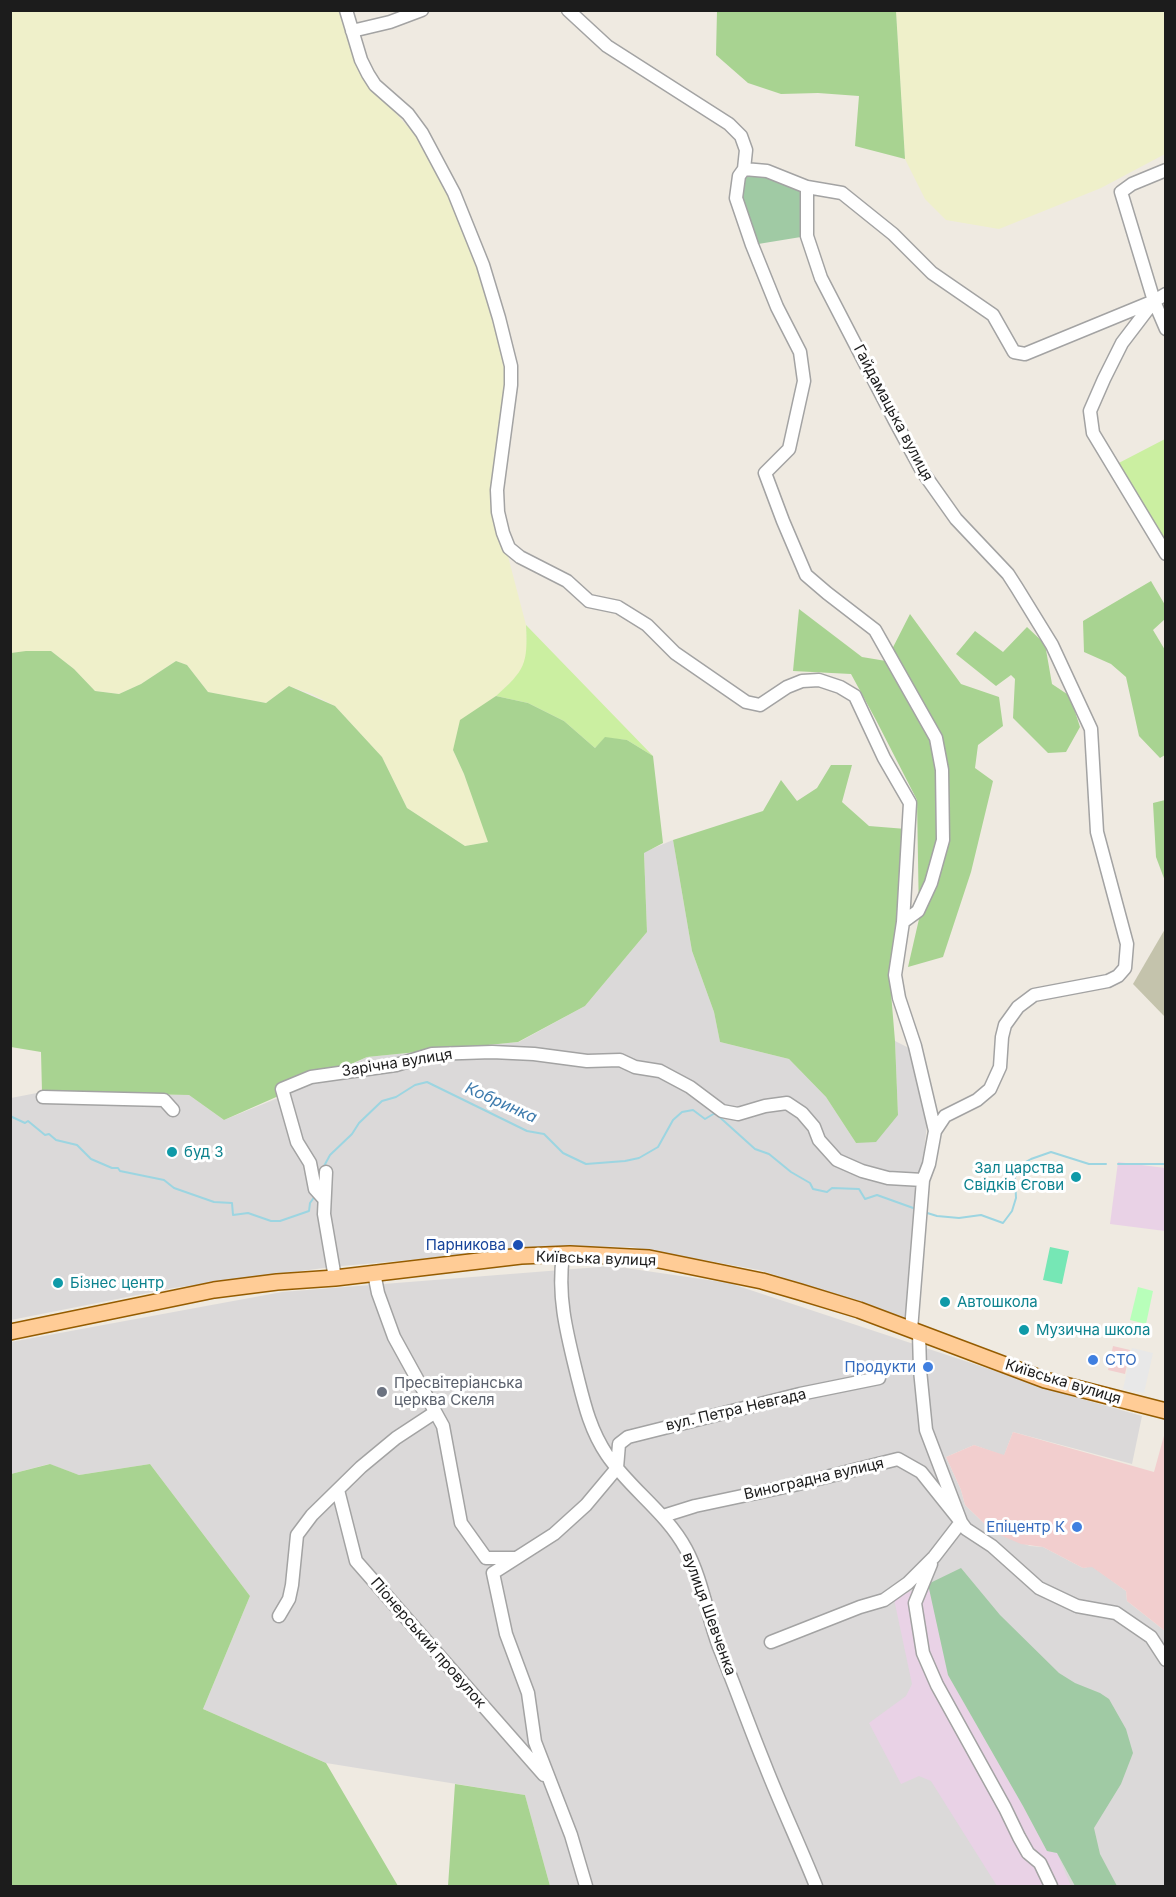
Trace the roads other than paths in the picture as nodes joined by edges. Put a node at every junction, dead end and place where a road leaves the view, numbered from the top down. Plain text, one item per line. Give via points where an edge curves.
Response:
1 (346, 10) edge
2 (422, 10) edge
3 (568, 10) edge
4 (352, 31) junction
5 (744, 169) junction
6 (1166, 170) edge
7 (807, 187) junction
8 (1166, 294) edge
9 (1154, 301) junction
10 (1166, 329) edge
11 (1166, 554) edge
12 (903, 922) junction
13 (43, 1097) dead end
14 (173, 1110) dead end
15 (935, 1131) junction
16 (326, 1172) dead end
17 (923, 1180) junction
18 (319, 1194) junction
19 (563, 1255) junction
20 (374, 1273) junction
21 (335, 1278) junction
22 (915, 1331) junction
23 (10, 1332) edge
24 (879, 1378) dead end
25 (1166, 1411) edge
26 (434, 1413) junction
27 (617, 1468) junction
28 (338, 1490) junction
29 (663, 1516) junction
30 (961, 1522) junction
31 (934, 1557) junction
32 (514, 1558) junction
33 (279, 1616) dead end
34 (771, 1642) dead end
35 (1166, 1660) edge
36 (549, 1780) junction
37 (586, 1887) edge
38 (816, 1887) edge
39 (1051, 1887) edge

1 - 4 street
2 - 4 street
3 - 5 street via 607,46 729,124 741,136 746,150
4 - 12 street via 361,60 375,85 408,114 422,133 454,193 483,265 511,366 497,490 498,512 509,548 567,581 589,601 628,613 675,653 746,702 760,705 787,687 819,680 855,696 884,759 910,803
5 - 7 street via 767,171
5 - 12 street via 736,198 773,297 800,352 804,381 789,449 765,473 806,575 875,630 936,738 942,770 943,840 918,911
6 - 9 street via 1121,192
7 - 9 street via 842,193 893,234 932,273 993,315 1014,352 1025,354
7 - 15 street, Гайдамацька вулиця via 807,236 821,278 895,421 922,471 956,519 1017,588 1052,645 1091,729 1097,832 1127,944 1125,968 1118,976 1034,995 1017,1007 1005,1025 1000,1066 990,1089 945,1116
8 - 9 street
9 - 10 street
9 - 11 street via 1122,343 1090,411 1093,433
12 - 15 street via 895,975 898,998 915,1046
13 - 14 street via 164,1100
15 - 17 street
16 - 18 street
17 - 18 street, Зарічна вулиця via 888,1178 837,1160 802,1113 787,1103 738,1114 722,1111 660,1071 620,1060 587,1061 492,1052 432,1054 396,1065 311,1077 282,1089 297,1142 310,1163
17 - 22 street
18 - 21 street
19 - 20 main road, Київська вулиця via 520,1256
19 - 22 main road, Київська вулиця via 649,1258 692,1266 800,1292
19 - 27 street, вулиця Шевченка via 561,1305 586,1411 595,1434
20 - 21 main road, Київська вулиця
20 - 26 street via 394,1337
21 - 23 main road, Київська вулиця via 214,1290
22 - 25 main road, Київська вулиця via 1045,1380
22 - 30 street via 926,1430
24 - 27 street, вул. Петра Невгада via 635,1434 619,1444
26 - 28 street via 396,1438
26 - 32 street via 442,1426 461,1523 486,1558
27 - 29 street, вулиця Шевченка
27 - 32 street via 562,1527
28 - 33 street via 297,1535 289,1599
28 - 36 street, Піонерський провулок via 356,1561
29 - 30 street, Виноградна вулиця via 898,1459 921,1472
29 - 38 street, вулиця Шевченка via 686,1550 765,1767
30 - 31 street
30 - 35 street, Виноградна вулиця via 1039,1588 1077,1606 1116,1613 1151,1637
31 - 34 street via 884,1600
31 - 39 street via 915,1603 923,1653 1019,1837 1028,1853 1040,1863
32 - 36 street via 493,1573 506,1634 528,1693 535,1742
36 - 37 street

